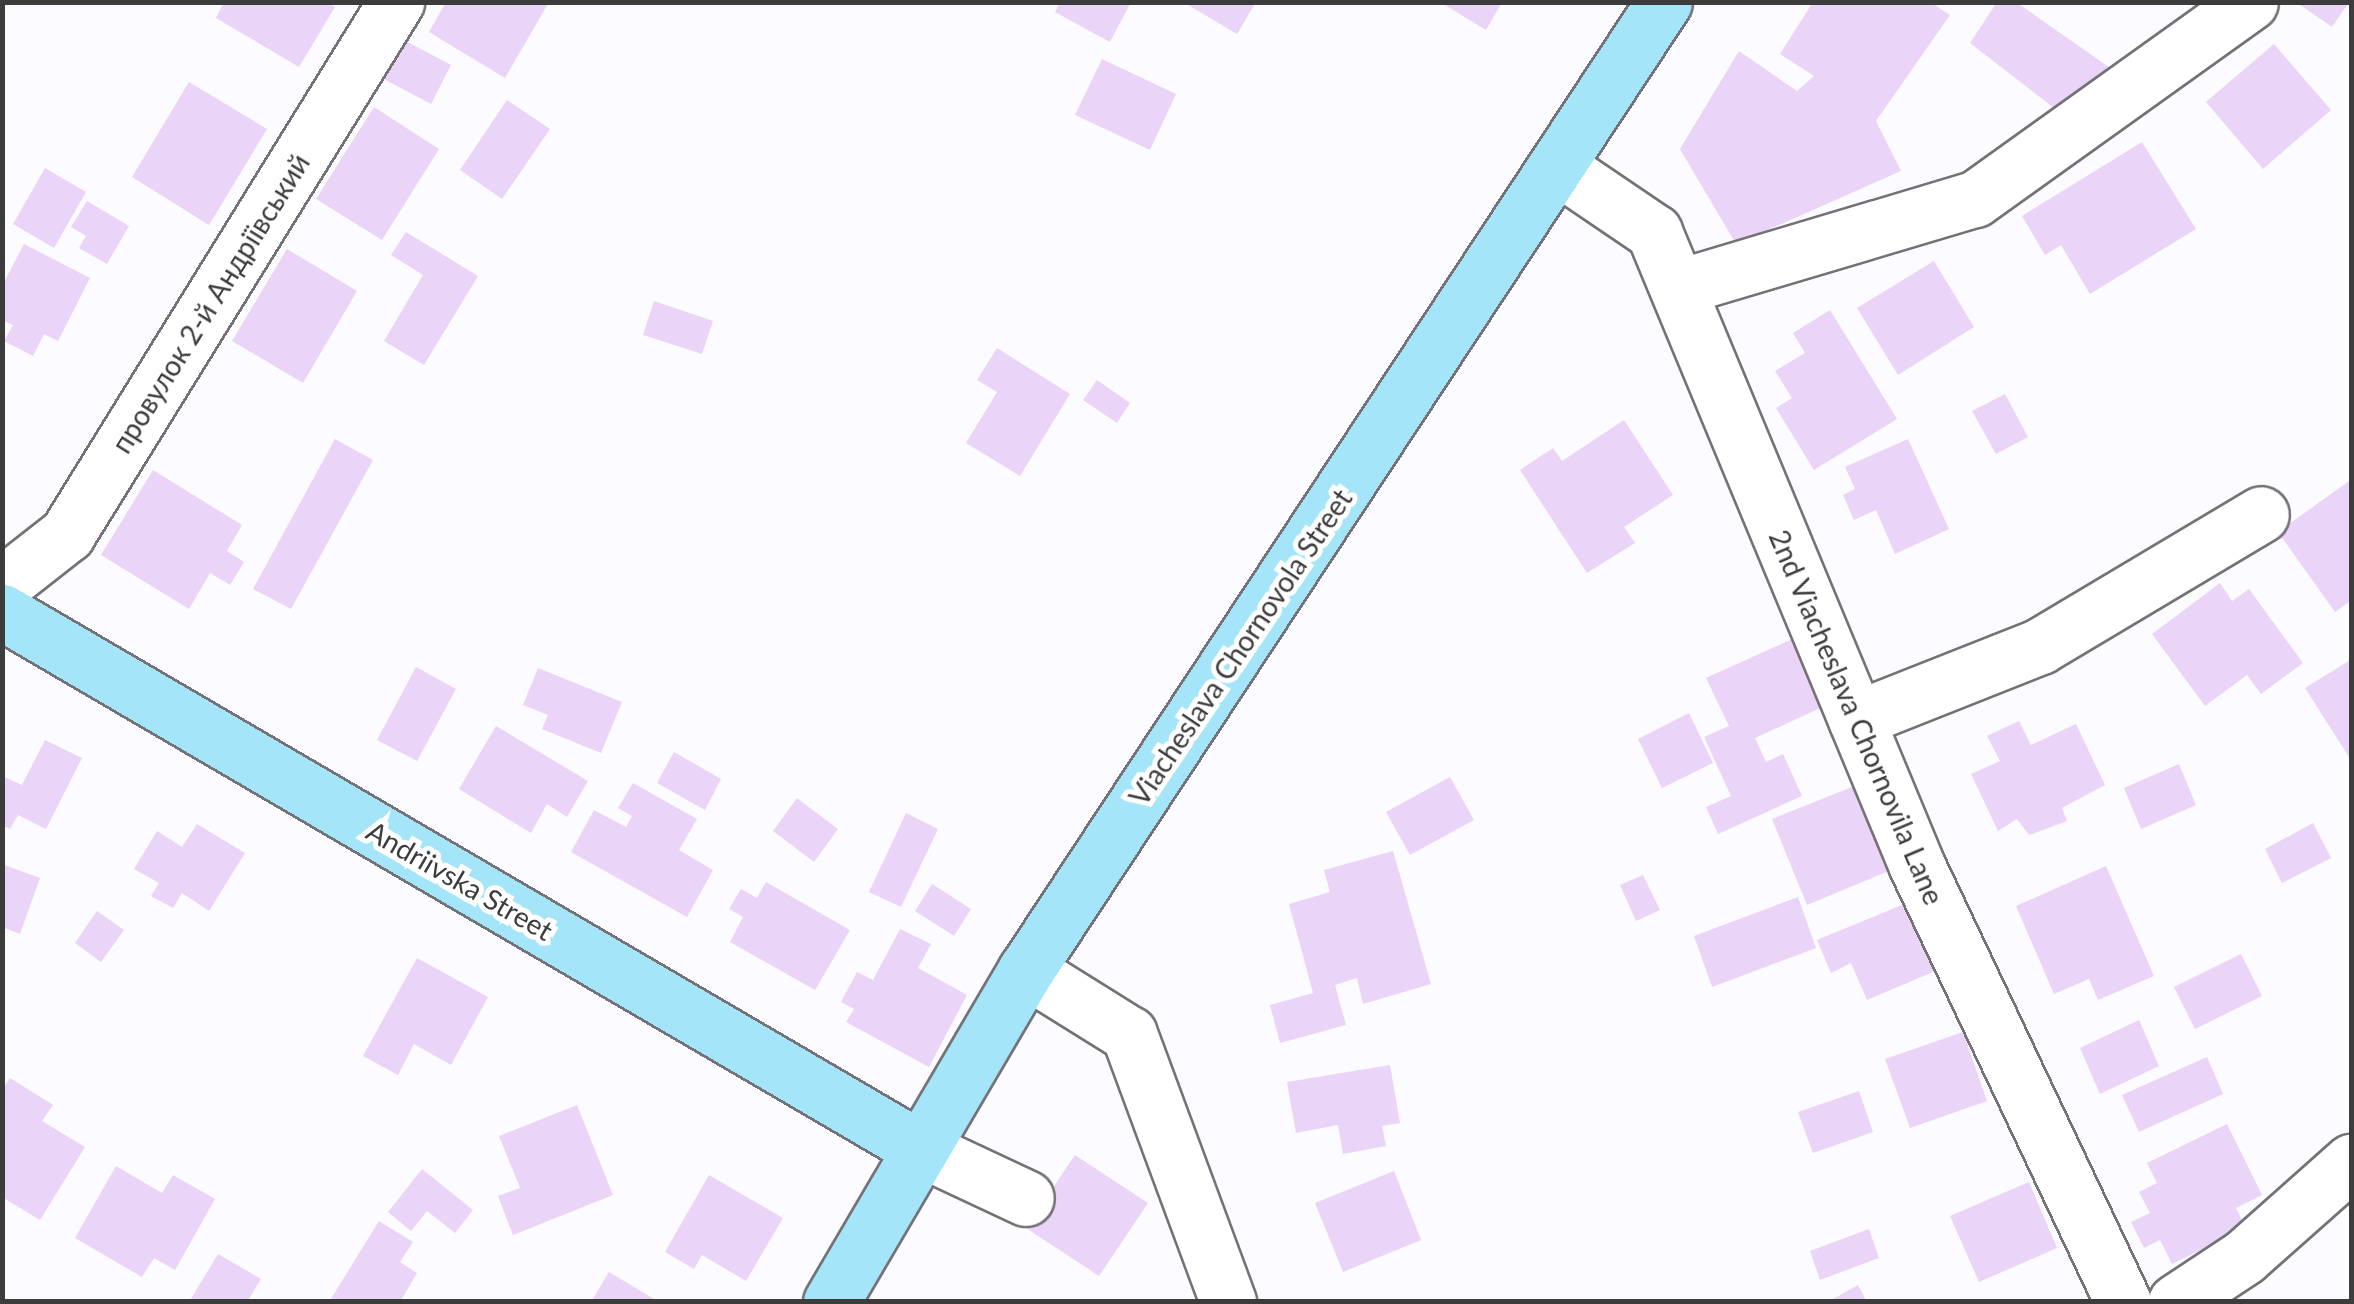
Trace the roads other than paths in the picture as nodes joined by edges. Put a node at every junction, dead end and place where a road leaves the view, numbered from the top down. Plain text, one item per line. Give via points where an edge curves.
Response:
1 (396, 2) edge
2 (1664, 2) edge
3 (2250, 2) edge
4 (1558, 167) junction
5 (1678, 287) junction
6 (2261, 514) dead end
7 (2, 585) edge
8 (2, 612) edge
9 (1856, 718) junction
10 (1026, 970) junction
11 (918, 1148) junction
12 (2352, 1161) edge
13 (1026, 1198) dead end
14 (831, 1302) edge
15 (1228, 1302) edge
16 (2122, 1302) edge
17 (2176, 1302) edge

1 - 7 street, провулок 2-й Андріївський via 67,534
2 - 4 main road, Viacheslava Chornovola Street
3 - 5 street via 1975,199
4 - 5 street, 2nd Viacheslava Chornovila Lane via 1654,232
4 - 10 main road, Viacheslava Chornovola Street
5 - 9 street, 2nd Viacheslava Chornovila Lane
6 - 9 street via 2040,646
8 - 11 main road, Andriivska Street
9 - 16 street, 2nd Viacheslava Chornovila Lane
10 - 11 main road, Viacheslava Chornovola Street
10 - 15 street via 1130,1034
11 - 13 street
11 - 14 main road, Viacheslava Chornovola Street
12 - 17 street via 2244,1257

